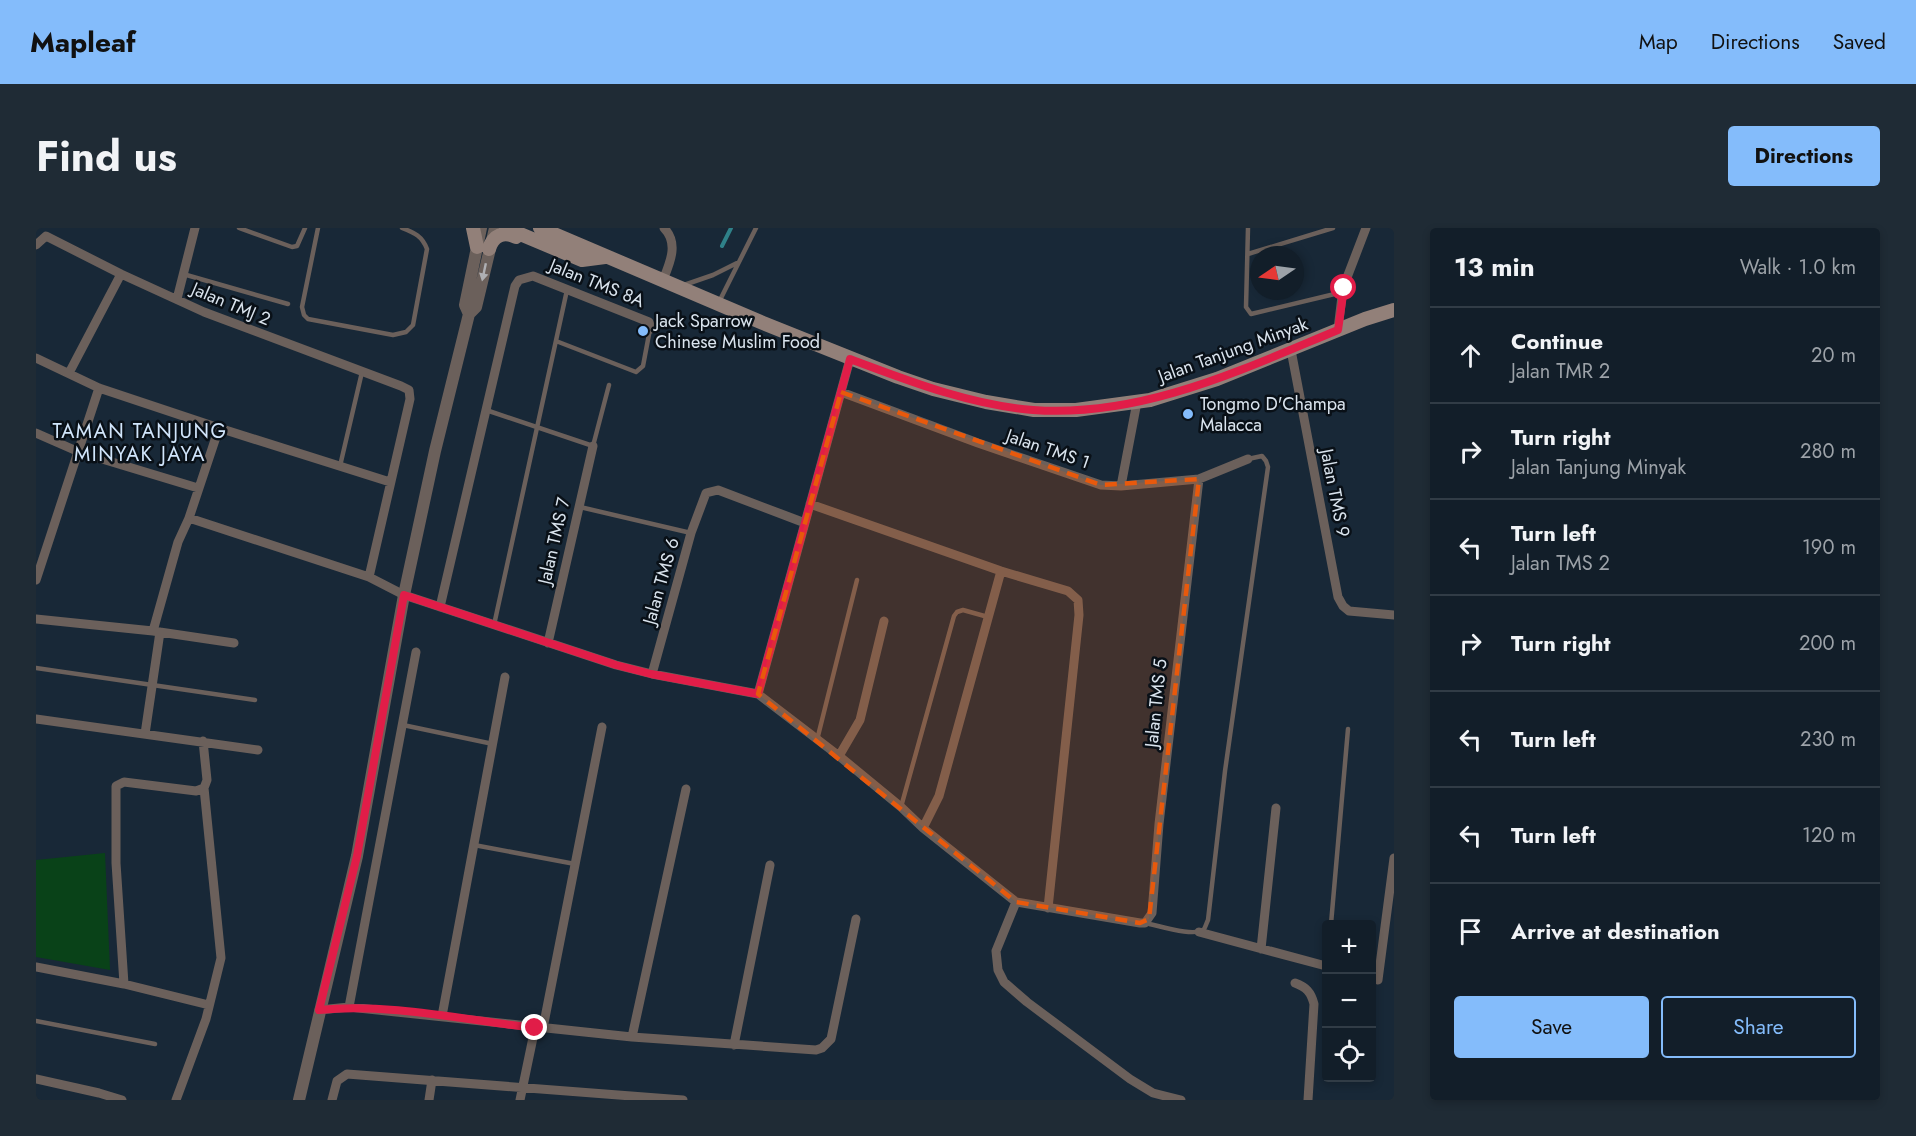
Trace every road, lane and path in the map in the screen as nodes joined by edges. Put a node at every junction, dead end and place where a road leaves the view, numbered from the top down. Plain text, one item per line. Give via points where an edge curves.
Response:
1 (195, 228) edge
2 (239, 228) edge
3 (305, 228) edge
4 (318, 228) edge
5 (402, 228) edge
6 (473, 228) edge
7 (481, 228) edge
8 (495, 228) edge
9 (506, 228) edge
10 (540, 228) edge
11 (664, 228) edge
12 (756, 228) edge
13 (1248, 228) edge
14 (1333, 228) edge
15 (1366, 228) edge
16 (47, 232) edge
17 (36, 245) edge
18 (547, 245) junction
19 (483, 248) junction
20 (1248, 254) junction
21 (605, 257) junction
22 (737, 263) junction
23 (121, 274) junction
24 (183, 274) junction
25 (663, 280) junction
26 (678, 287) junction
27 (567, 290) junction
28 (1343, 292) junction
29 (177, 299) junction
30 (288, 304) dead end
31 (717, 304) junction
32 (1394, 310) edge
33 (651, 329) joint
34 (1338, 330) junction
35 (556, 341) junction
36 (1291, 350) junction
37 (36, 358) edge
38 (850, 359) junction
39 (362, 372) junction
40 (69, 373) junction
41 (609, 386) dead end
42 (99, 388) junction
43 (841, 392) junction
44 (1137, 402) junction
45 (486, 410) junction
46 (538, 427) junction
47 (219, 428) junction
48 (36, 433) edge
49 (593, 446) junction
50 (79, 452) junction
51 (1248, 459) joint
52 (340, 466) junction
53 (1200, 479) junction
54 (390, 482) junction
55 (1121, 486) junction
56 (198, 488) junction
57 (810, 504) junction
58 (579, 507) junction
59 (189, 518) junction
60 (805, 523) junction
61 (691, 534) junction
62 (41, 550) edge
63 (1001, 571) junction
64 (369, 577) junction
65 (36, 580) edge
66 (857, 580) dead end
67 (404, 595) junction
68 (440, 607) junction
69 (1394, 615) edge
70 (988, 617) junction
71 (36, 619) edge
72 (884, 621) dead end
73 (494, 625) junction
74 (157, 631) junction
75 (548, 643) junction
76 (234, 644) dead end
77 (416, 652) dead end
78 (36, 668) edge
79 (651, 674) junction
80 (505, 677) dead end
81 (152, 684) junction
82 (758, 694) junction
83 (255, 700) dead end
84 (36, 719) edge
85 (403, 725) junction
86 (602, 727) dead end
87 (1348, 729) dead end
88 (144, 734) junction
89 (817, 740) junction
90 (203, 741) junction
91 (493, 744) junction
92 (258, 750) dead end
93 (839, 756) junction
94 (204, 788) junction
95 (686, 789) dead end
96 (901, 807) junction
97 (1276, 808) dead end
98 (923, 828) junction
99 (474, 845) junction
100 (1394, 858) edge
101 (575, 864) junction
102 (770, 865) dead end
103 (1016, 902) junction
104 (1048, 908) junction
105 (856, 919) dead end
106 (1331, 920) edge
107 (1142, 923) junction
108 (1199, 932) junction
109 (1261, 949) junction
110 (1322, 965) edge
111 (36, 967) edge
112 (1376, 974) edge
113 (1295, 983) dead end
114 (124, 984) junction
115 (209, 1005) junction
116 (349, 1007) junction
117 (319, 1010) junction
118 (442, 1016) junction
119 (36, 1021) edge
120 (539, 1028) junction
121 (632, 1037) junction
122 (155, 1044) dead end
123 (734, 1045) junction
124 (36, 1079) edge
125 (432, 1080) junction
126 (523, 1084) junction
127 (98, 1096) edge
128 (568, 1096) edge
129 (612, 1098) edge
130 (656, 1099) edge
131 (122, 1100) edge
132 (176, 1100) edge
133 (299, 1100) edge
134 (332, 1100) edge
135 (429, 1100) edge
136 (520, 1100) edge
137 (683, 1100) edge
138 (1181, 1100) edge
139 (1308, 1100) edge

1 - 24 street
2 - 3 lane via 292,247 301,241
4 - 5 lane via 302,307 304,315 308,319 393,335 413,325 427,249 416,233
6 - 19 main road
7 - 19 street
8 - 19 street
9 - 18 main road, Jalan Tanjung Minyak
10 - 21 main road, Jalan Tanjung Minyak
11 - 25 street via 672,241 671,260
12 - 22 lane
13 - 20 lane
14 - 20 lane
15 - 28 street
16 - 17 street
16 - 23 street, Jalan TMJ 2
18 - 19 main road via 534,245 504,234
18 - 21 main road, Jalan Tanjung Minyak via 582,260
19 - 67 street via 465,305 469,314
20 - 28 lane via 1246,307 1251,314
21 - 25 main road, Jalan Tanjung Minyak
22 - 26 lane
22 - 31 lane
23 - 29 street, Jalan TMJ 2
23 - 40 street
24 - 29 street
24 - 30 lane
25 - 26 main road, Jalan Tanjung Minyak
26 - 31 main road, Jalan Tanjung Minyak
27 - 33 street, Jalan TMS 8A via 649,322
27 - 35 lane
27 - 45 street, Jalan TMS 8A via 533,276 519,280
28 - 34 street
29 - 39 street, Jalan TMJ 2
31 - 38 main road, Jalan Tanjung Minyak
32 - 34 main road, Jalan Tanjung Minyak
33 - 35 lane via 643,366 636,372
34 - 36 main road, Jalan Tanjung Minyak
35 - 46 lane
36 - 44 main road, Jalan Tanjung Minyak via 1194,387
36 - 69 street, Jalan TMS 9 via 1338,597 1349,611
37 - 40 street
38 - 43 street
38 - 44 main road, Jalan Tanjung Minyak via 933,389 1015,408 1076,410
39 - 52 lane
39 - 54 street, Jalan TMJ 2 via 409,390
40 - 42 street
41 - 49 lane
42 - 47 street
42 - 50 street
43 - 55 street, Jalan TMS 1 via 1101,485
43 - 57 street
44 - 55 street
45 - 46 lane
45 - 68 street
46 - 49 lane
46 - 73 lane
47 - 52 street
47 - 56 street
48 - 50 street
49 - 58 street, Jalan TMS 7
50 - 56 street
50 - 62 street
51 - 53 street, Jalan TMS 1
51 - 108 lane via 1259,456 1266,461 1264,504 1225,771 1208,920
52 - 54 street
53 - 55 street, Jalan TMS 1
53 - 107 street, Jalan TMS 5 via 1152,913
54 - 64 street
56 - 59 street
57 - 60 street
57 - 63 street
58 - 61 lane
58 - 75 street, Jalan TMS 7
59 - 64 street
59 - 74 street via 178,542
60 - 61 street, Jalan TMS 6 via 718,490 706,493
60 - 82 street
61 - 79 street, Jalan TMS 6
62 - 65 street
63 - 70 street
63 - 104 street via 1068,591 1078,600
64 - 67 street
66 - 89 lane
67 - 68 street
67 - 117 street via 357,856
68 - 73 street
70 - 96 lane via 963,610 954,616
70 - 98 street via 939,796
71 - 74 street
72 - 93 street via 860,720
73 - 75 street
74 - 76 street
74 - 81 street
75 - 79 street
77 - 85 street
78 - 81 lane
79 - 82 street
80 - 91 street
81 - 83 lane
81 - 88 street
82 - 89 street
84 - 88 street
85 - 91 lane
85 - 116 street
86 - 101 street
87 - 106 lane
88 - 90 street
89 - 93 street
90 - 92 street
90 - 94 street via 207,780
91 - 99 street
93 - 96 street
94 - 114 street via 124,783 116,786 116,863
94 - 115 street via 220,958
95 - 121 street
96 - 98 street
97 - 109 street
98 - 103 street
99 - 101 lane
99 - 118 street
100 - 112 street
101 - 120 street
102 - 123 street
103 - 104 street
103 - 138 street via 996,951 1004,982 1130,1079 1153,1094
104 - 107 street
105 - 123 street via 831,1039 826,1046 816,1050
107 - 108 lane
108 - 109 street
109 - 110 street
111 - 114 street
113 - 139 street via 1305,986 1314,1004
114 - 115 street
115 - 132 street
116 - 117 street
116 - 118 street
117 - 133 street
118 - 120 street
119 - 122 lane
120 - 121 street
120 - 126 street
121 - 123 street
124 - 127 street
125 - 126 street
125 - 134 street via 347,1074 337,1081
125 - 135 street
126 - 128 street
126 - 136 street
127 - 131 street
128 - 129 street
129 - 130 street
130 - 137 street

